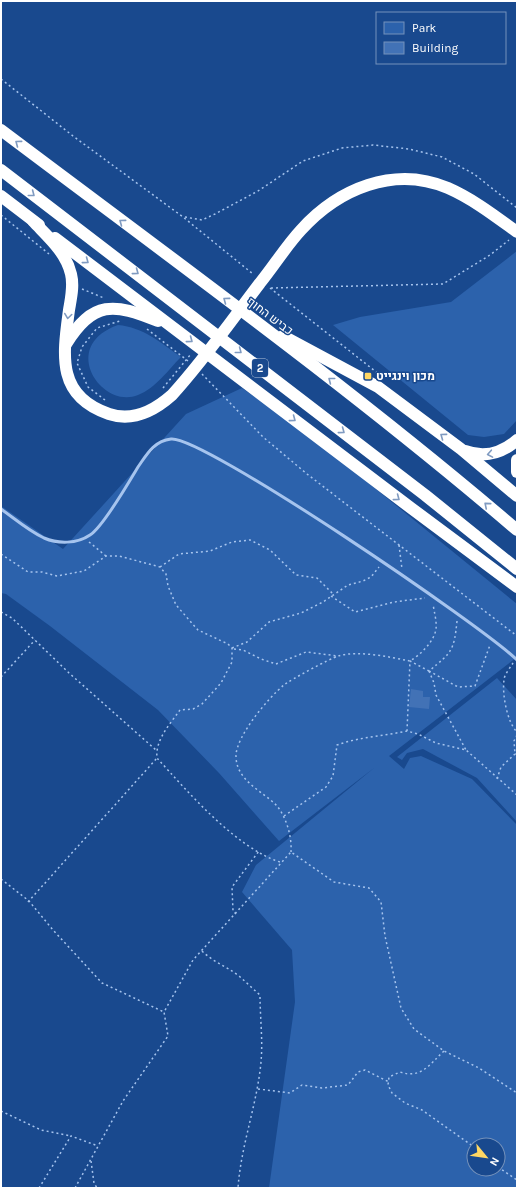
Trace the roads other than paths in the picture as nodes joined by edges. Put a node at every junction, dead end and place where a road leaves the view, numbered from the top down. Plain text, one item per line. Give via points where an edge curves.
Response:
1 (1, 130) edge
2 (1, 170) edge
3 (1, 196) edge
4 (33, 221) junction
5 (514, 235) edge
6 (257, 323) junction
7 (174, 328) junction
8 (64, 348) junction
9 (517, 440) edge
10 (461, 449) junction
11 (517, 460) edge
12 (517, 472) edge
13 (517, 496) edge
14 (1, 509) edge
15 (517, 530) edge
16 (517, 569) edge
17 (517, 586) edge
18 (516, 659) edge

6 -> 1 highway, כביש החוף
2 -> 16 highway, 2 via 425,495
3 - 4 highway
4 -> 7 highway
4 -> 8 highway via 70,267 72,284
5 - 8 highway via 486,210 448,188 411,179 367,184 330,203 300,231 172,395 152,410 122,417 99,410 81,398 65,369
10 -> 6 highway via 362,377
15 -> 6 highway, כביש החוף via 442,467
7 - 8 highway via 142,315 112,308 87,317
7 -> 17 highway
9 -> 10 highway via 488,455
10 - 13 highway
11 - 12 highway
14 - 18 lane via 44,538 58,542 82,539 91,535 102,522 148,452 158,442 173,438 222,460 349,539 457,613

